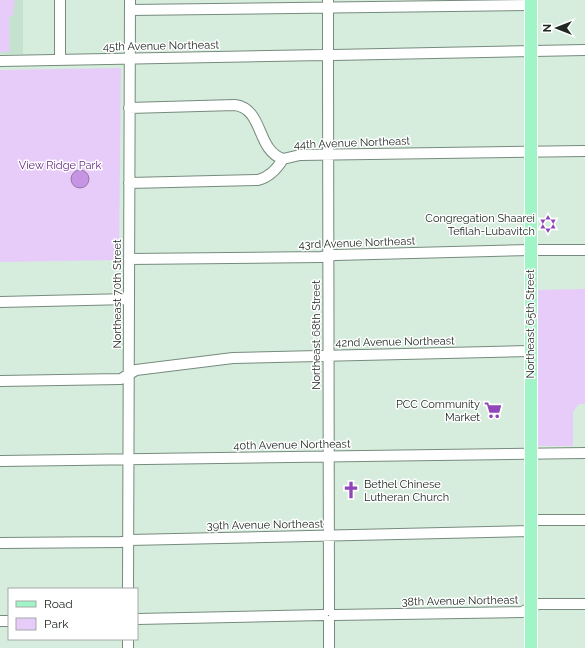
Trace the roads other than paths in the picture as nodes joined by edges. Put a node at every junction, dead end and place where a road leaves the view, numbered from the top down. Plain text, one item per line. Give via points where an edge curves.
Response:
1 (60, 0) edge
2 (531, 2) edge
3 (328, 4) edge
4 (130, 5) edge
5 (531, 50) junction
6 (585, 50) edge
7 (328, 55) junction
8 (130, 59) junction
9 (60, 60) junction
10 (0, 61) edge
11 (129, 108) junction
12 (531, 151) junction
13 (585, 151) edge
14 (329, 155) junction
15 (283, 159) junction
16 (129, 183) junction
17 (530, 250) junction
18 (585, 250) edge
19 (328, 256) junction
20 (129, 260) junction
21 (129, 299) junction
22 (0, 302) edge
23 (530, 351) junction
24 (328, 356) junction
25 (129, 374) junction
26 (0, 381) edge
27 (531, 453) junction
28 (585, 453) edge
29 (329, 457) junction
30 (129, 459) junction
31 (0, 461) edge
32 (585, 520) edge
33 (530, 526) junction
34 (329, 535) junction
35 (129, 540) junction
36 (0, 543) edge
37 (128, 588) edge
38 (585, 604) edge
39 (531, 607) junction
40 (328, 616) junction
41 (138, 619) edge
42 (329, 648) edge
43 (531, 648) edge

1 - 9 street
2 - 3 street
2 - 5 main road, Northeast 65th Street
3 - 4 street
3 - 7 street, Northeast 68th Street
4 - 8 street, Northeast 70th Street
5 - 6 street, 45th Avenue Northeast
5 - 7 street, 45th Avenue Northeast
5 - 12 main road, Northeast 65th Street
7 - 8 street, 45th Avenue Northeast
7 - 14 street, Northeast 68th Street
8 - 9 street, 45th Avenue Northeast
8 - 11 street, Northeast 70th Street
9 - 10 street, 45th Avenue Northeast
11 - 15 street via 242,106 253,116 270,150
11 - 16 street, Northeast 70th Street
12 - 13 street, 44th Avenue Northeast
12 - 14 street, 44th Avenue Northeast
12 - 17 main road, Northeast 65th Street
14 - 15 street, 44th Avenue Northeast via 300,155
14 - 19 street, Northeast 68th Street
15 - 16 street, 44th Avenue Northeast via 272,173 258,180
16 - 20 street, Northeast 70th Street
17 - 18 street, 43rd Avenue Northeast
17 - 19 street, 43rd Avenue Northeast
17 - 23 main road, Northeast 65th Street
19 - 20 street, 43rd Avenue Northeast
19 - 24 street, Northeast 68th Street
20 - 21 street, Northeast 70th Street
21 - 22 street
21 - 25 street, Northeast 70th Street
23 - 24 street, 42nd Avenue Northeast
23 - 27 main road, Northeast 65th Street
24 - 25 street, 42nd Avenue Northeast via 233,358 136,370
24 - 29 street, Northeast 68th Street
25 - 26 street, 42nd Avenue Northeast via 121,379
25 - 30 street, Northeast 70th Street
27 - 28 street, 40th Avenue Northeast
27 - 29 street, 40th Avenue Northeast
27 - 33 main road, Northeast 65th Street
29 - 30 street, 40th Avenue Northeast
29 - 34 street, Northeast 68th Street
30 - 31 street, 40th Avenue Northeast
30 - 35 street, Northeast 70th Street
32 - 33 street, 39th Avenue Northeast
33 - 34 street, 39th Avenue Northeast
33 - 39 main road, Northeast 65th Street
34 - 35 street, 39th Avenue Northeast
34 - 40 street, Northeast 68th Street
35 - 36 street, 39th Avenue Northeast
35 - 37 street, Northeast 70th Street
38 - 39 street, 38th Avenue Northeast via 538,604
39 - 40 street, 38th Avenue Northeast via 522,612
39 - 43 main road, Northeast 65th Street
40 - 41 street, 38th Avenue Northeast
40 - 42 street, Northeast 68th Street

